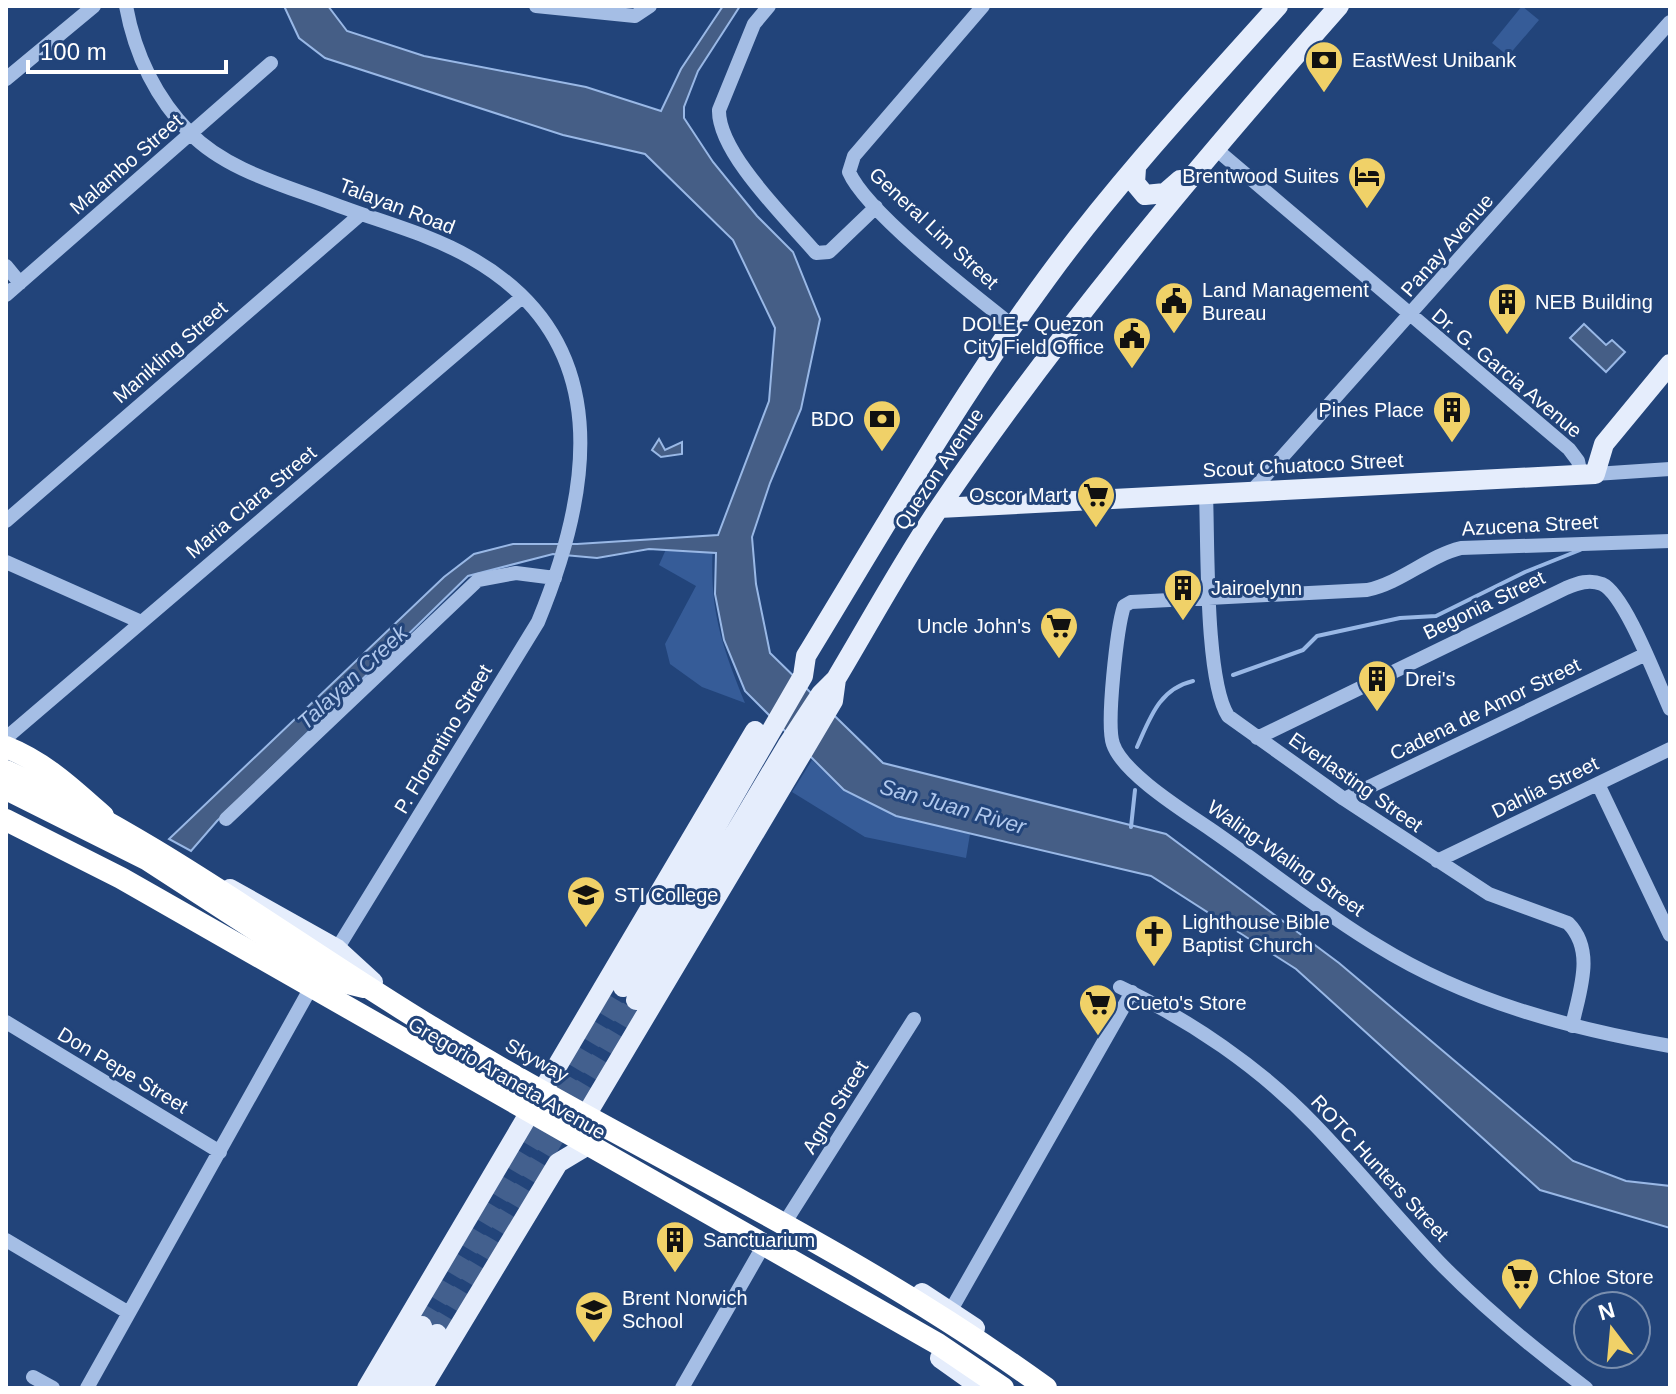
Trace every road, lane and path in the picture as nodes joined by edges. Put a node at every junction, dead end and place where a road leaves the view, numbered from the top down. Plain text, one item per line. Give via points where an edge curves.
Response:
1 (94, 6) edge
2 (126, 6) edge
3 (536, 6) edge
4 (650, 6) edge
5 (769, 6) edge
6 (983, 6) edge
7 (1278, 6) edge
8 (1339, 6) edge
9 (1670, 22) edge
10 (271, 63) dead end
11 (6, 79) edge
12 (191, 135) junction
13 (1223, 143) junction
14 (1136, 168) junction
15 (876, 207) junction
16 (361, 214) junction
17 (6, 266) edge
18 (20, 283) junction
19 (6, 295) edge
20 (521, 298) junction
21 (1410, 317) junction
22 (1013, 326) junction
23 (1670, 364) edge
24 (1670, 469) edge
25 (1588, 474) junction
26 (1251, 492) junction
27 (1206, 494) junction
28 (939, 508) junction
29 (6, 521) edge
30 (566, 541) joint
31 (1670, 541) edge
32 (6, 562) edge
33 (555, 578) junction
34 (1211, 600) junction
35 (141, 622) junction
36 (1644, 655) junction
37 (1670, 709) edge
38 (765, 728) junction
39 (6, 738) edge
40 (1257, 738) junction
41 (6, 747) edge
42 (1670, 749) edge
43 (794, 751) junction
44 (6, 772) edge
45 (1598, 784) junction
46 (6, 789) edge
47 (1344, 799) junction
48 (6, 817) edge
49 (226, 819) dead end
50 (106, 820) junction
51 (150, 855) junction
52 (1437, 861) junction
53 (182, 870) junction
54 (1670, 935) edge
55 (337, 949) junction
56 (309, 991) junction
57 (384, 993) junction
58 (914, 1019) dead end
59 (6, 1022) edge
60 (1572, 1026) junction
61 (1670, 1046) edge
62 (547, 1082) junction
63 (591, 1107) junction
64 (526, 1117) junction
65 (583, 1148) junction
66 (220, 1152) junction
67 (733, 1187) junction
68 (789, 1216) junction
69 (6, 1240) edge
70 (767, 1253) junction
71 (951, 1310) junction
72 (908, 1311) junction
73 (129, 1313) junction
74 (33, 1377) dead end
75 (53, 1388) edge
76 (87, 1388) edge
77 (367, 1388) edge
78 (384, 1388) edge
79 (404, 1388) edge
80 (422, 1388) edge
81 (682, 1388) edge
82 (982, 1388) edge
83 (1003, 1388) edge
84 (1013, 1388) edge
85 (1036, 1388) edge
86 (1046, 1388) edge
87 (1055, 1388) edge
88 (1586, 1388) edge

1 - 11 street
2 - 12 street, Talayan Road via 132,41 148,78
3 - 4 street via 635,16
5 - 15 street via 754,24 719,110 734,154 816,253 829,252
6 - 15 street, General Lim Street via 854,156 852,180
7 - 14 main road, Quezon Avenue
8 - 13 main road, Quezon Avenue
9 - 21 street, Panay Avenue
10 - 12 street, Malambo Street
12 - 16 street, Talayan Road via 243,169
12 - 18 street, Malambo Street
13 - 14 main road via 1165,193 1153,196 1138,190
13 - 21 street, Dr. G. Garcia Avenue
13 - 28 main road, Quezon Avenue via 1027,384
14 - 22 main road, Quezon Avenue
15 - 22 street, General Lim Street
16 - 20 street, Talayan Road via 439,241 473,259
16 - 29 street, Manikling Street
17 - 18 street
18 - 19 street, Malambo Street
20 - 30 street, Talayan Road via 560,349 582,424
20 - 35 street, Maria Clara Street
21 - 25 street, Dr. G. Garcia Avenue via 1569,449
21 - 26 street, Panay Avenue
22 - 38 main road, Quezon Avenue via 904,491
23 - 25 main road via 1604,444
24 - 25 street, Scout Chuatoco Street
25 - 26 main road, Scout Chuatoco Street
26 - 27 main road, Scout Chuatoco Street
27 - 28 main road, Scout Chuatoco Street
27 - 34 street, Everlasting Street
28 - 43 main road, Quezon Avenue
30 - 33 street, P. Florentino Street
31 - 34 street, Azucena Street via 1461,548 1380,587
32 - 35 street
33 - 49 street via 516,573 478,580
33 - 55 street, P. Florentino Street via 538,622
34 - 40 street, Everlasting Street via 1221,704
34 - 60 street, Waling-Waling Street via 1142,600 1124,606 1111,732 1122,760 1180,808 1378,947 1495,1002
35 - 39 street, Maria Clara Street
36 - 37 street, Begonia Street
36 - 40 street, Begonia Street via 1614,594 1605,585 1578,583
36 - 47 street, Cadena de Amor Street
38 - 43 main road via 630,994
38 - 62 main road
40 - 47 street, Everlasting Street
41 - 50 highway via 29,756
42 - 45 street, Dahlia Street
43 - 63 main road
44 - 50 highway, Skyway, bridge
44 - 51 main road, Gregorio Araneta Avenue via 72,805
45 - 52 street, Dahlia Street
45 - 54 street
46 - 51 highway
47 - 52 street, Everlasting Street
48 - 56 main road, Gregorio Araneta Avenue via 71,846
48 - 83 highway, bridge via 938,1344
50 - 86 highway, Skyway, bridge via 434,1029 916,1301
51 - 53 main road, Gregorio Araneta Avenue, bridge
51 - 57 highway via 331,979
52 - 60 street, Everlasting Street via 1489,894 1553,915 1577,932 1585,958
53 - 55 main road, Gregorio Araneta Avenue via 246,895
53 - 57 main road, Gregorio Araneta Avenue via 325,964
55 - 57 main road, Gregorio Araneta Avenue
56 - 64 main road, Gregorio Araneta Avenue
56 - 66 street
57 - 62 main road, Gregorio Araneta Avenue
58 - 68 street, Agno Street
59 - 66 street, Don Pepe Street
60 - 61 street, Waling-Waling Street
62 - 63 main road, Gregorio Araneta Avenue
62 - 64 main road
63 - 64 main road
63 - 67 main road, Gregorio Araneta Avenue
64 - 65 main road, Gregorio Araneta Avenue
64 - 77 main road
65 - 70 main road, Gregorio Araneta Avenue
65 - 80 main road via 558,1163
66 - 73 street
67 - 68 main road, Gregorio Araneta Avenue
67 - 72 highway via 751,1211
68 - 71 main road, Gregorio Araneta Avenue
69 - 73 street
70 - 72 highway via 828,1273
70 - 81 street
70 - 82 main road, Gregorio Araneta Avenue
71 - 87 main road, Gregorio Araneta Avenue
71 - 88 street, ROTC Hunters Street via 1126,989 1254,1070 1311,1121 1441,1263
72 - 84 highway, bridge
72 - 85 highway
73 - 76 street
74 - 75 street
78 - 79 main road via 429,1330

